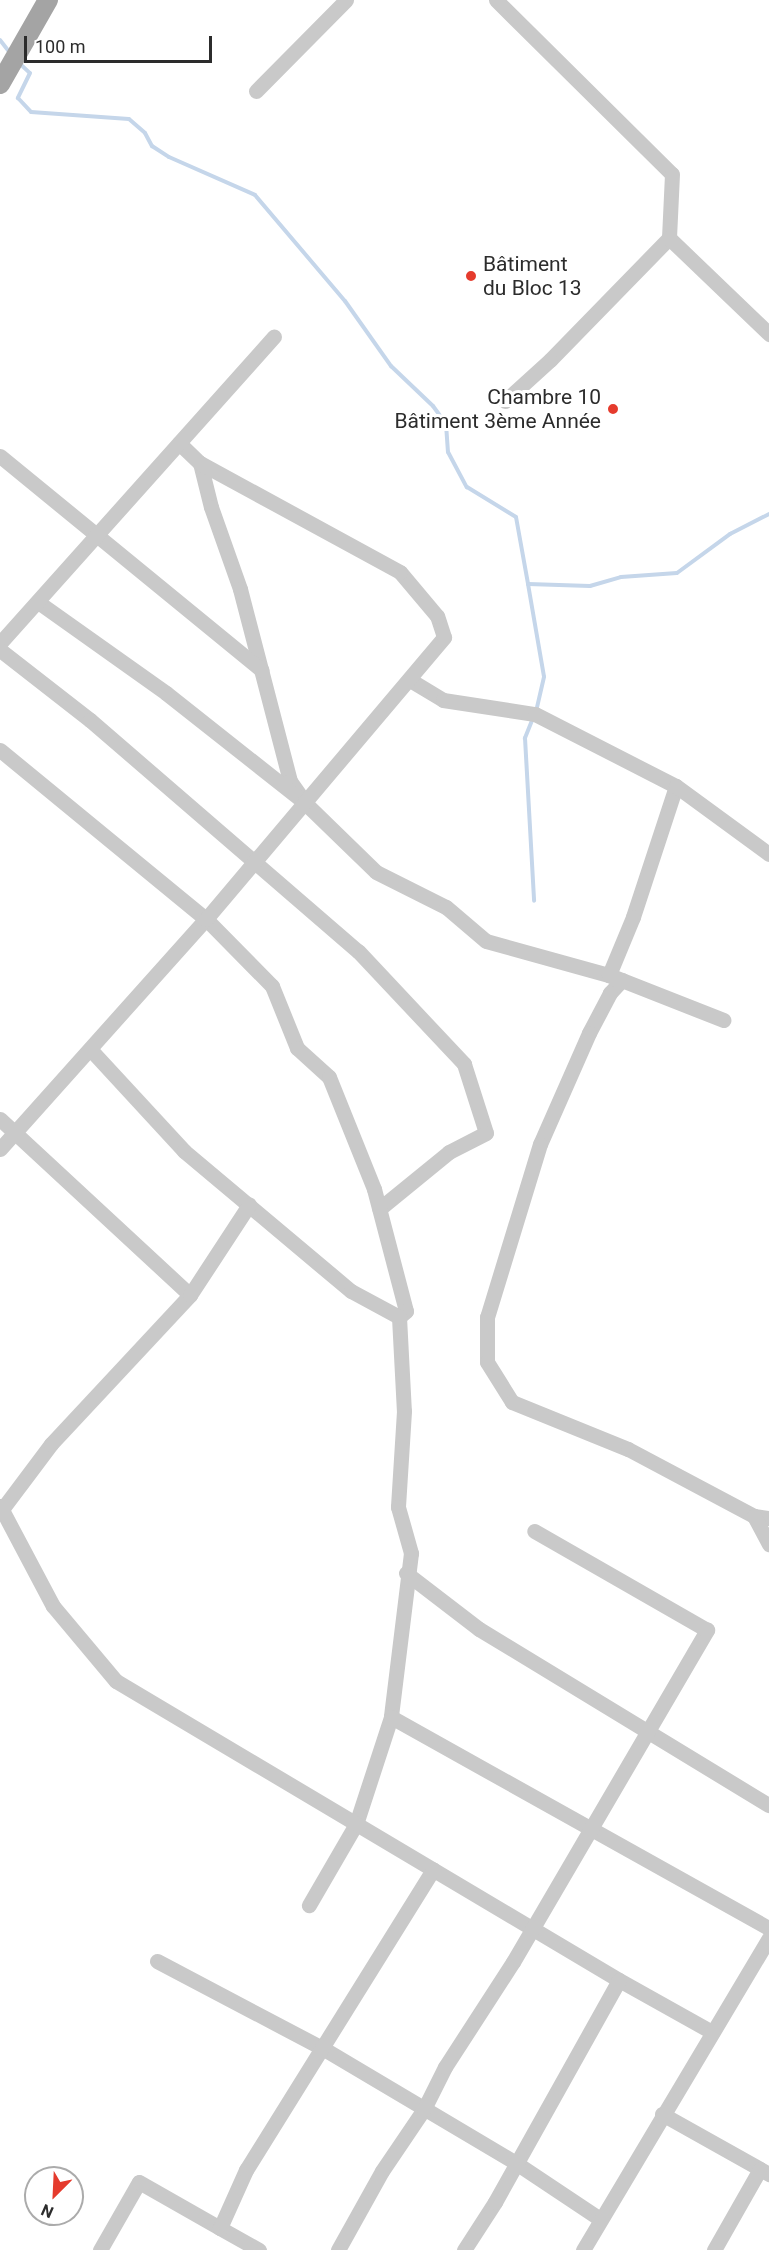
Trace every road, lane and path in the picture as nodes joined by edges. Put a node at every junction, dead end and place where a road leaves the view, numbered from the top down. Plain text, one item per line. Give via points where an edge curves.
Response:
1 (48, 0) edge
2 (346, 0) edge
3 (496, 0) edge
4 (3, 79) edge
5 (256, 92) dead end
6 (669, 238) junction
7 (769, 334) edge
8 (274, 337) dead end
9 (505, 401) dead end
10 (179, 443) junction
11 (0, 456) edge
12 (200, 463) junction
13 (97, 537) junction
14 (38, 602) junction
15 (0, 643) edge
16 (0, 650) edge
17 (261, 670) junction
18 (410, 680) junction
19 (0, 750) edge
20 (676, 786) junction
21 (304, 802) junction
22 (769, 854) edge
23 (254, 862) junction
24 (206, 919) junction
25 (616, 978) junction
26 (723, 1020) dead end
27 (90, 1049) junction
28 (0, 1119) edge
29 (14, 1131) junction
30 (0, 1149) edge
31 (249, 1205) junction
32 (379, 1209) junction
33 (190, 1295) junction
34 (399, 1317) junction
35 (1, 1507) edge
36 (762, 1517) edge
37 (534, 1531) dead end
38 (769, 1544) edge
39 (406, 1573) junction
40 (391, 1717) junction
41 (647, 1731) junction
42 (769, 1805) edge
43 (356, 1824) junction
44 (592, 1827) junction
45 (432, 1870) junction
46 (309, 1905) dead end
47 (531, 1928) junction
48 (769, 1928) edge
49 (769, 1938) edge
50 (158, 1961) dead end
51 (619, 1980) junction
52 (712, 2032) junction
53 (324, 2049) junction
54 (424, 2109) junction
55 (662, 2114) junction
56 (516, 2163) junction
57 (765, 2171) edge
58 (600, 2220) junction
59 (220, 2228) junction
60 (100, 2250) edge
61 (259, 2250) edge
62 (338, 2250) edge
63 (464, 2250) edge
64 (583, 2250) edge
65 (714, 2250) edge

1 - 4 main road
2 - 5 street
3 - 6 street via 672,174
6 - 7 street
6 - 9 street
8 - 10 street
10 - 12 street
10 - 13 street
11 - 13 street
12 - 17 street
12 - 18 street via 400,572 437,616 444,637
13 - 14 street
13 - 17 street
14 - 15 street
14 - 21 street via 166,693
16 - 23 street via 90,720
17 - 21 street via 290,781
18 - 20 street via 443,700 535,714
18 - 21 street
19 - 24 street
20 - 22 street
20 - 25 street
21 - 23 street
21 - 25 street via 376,872 446,907 486,941
23 - 24 street
23 - 32 street via 358,951 464,1064 486,1133 449,1152
24 - 27 street
24 - 32 street via 272,986 297,1048 329,1077
25 - 26 street
25 - 36 street via 540,1144 487,1317 487,1362 512,1402 627,1449
27 - 29 street
27 - 31 street via 184,1151
28 - 29 street
29 - 30 street
29 - 33 street
31 - 33 street
31 - 34 street via 351,1291
32 - 34 street via 406,1311
33 - 35 street via 51,1444
34 - 39 street via 404,1411 398,1507 411,1553
35 - 43 street via 53,1606 116,1681
36 - 38 street
37 - 41 street via 707,1630
39 - 40 street
39 - 41 street via 479,1629
40 - 43 street
40 - 44 street
41 - 42 street
41 - 44 street
43 - 45 street
43 - 46 street
44 - 47 street
44 - 48 street
45 - 47 street
45 - 53 street
47 - 51 street
47 - 54 street via 445,2067
49 - 52 street
50 - 53 street
51 - 52 street
51 - 56 street
52 - 55 street
53 - 54 street
53 - 59 street via 246,2170
54 - 56 street
54 - 62 street via 382,2171
55 - 57 street
55 - 58 street
56 - 58 street
56 - 63 street
57 - 65 street
58 - 64 street
59 - 60 street via 139,2182
59 - 61 street

